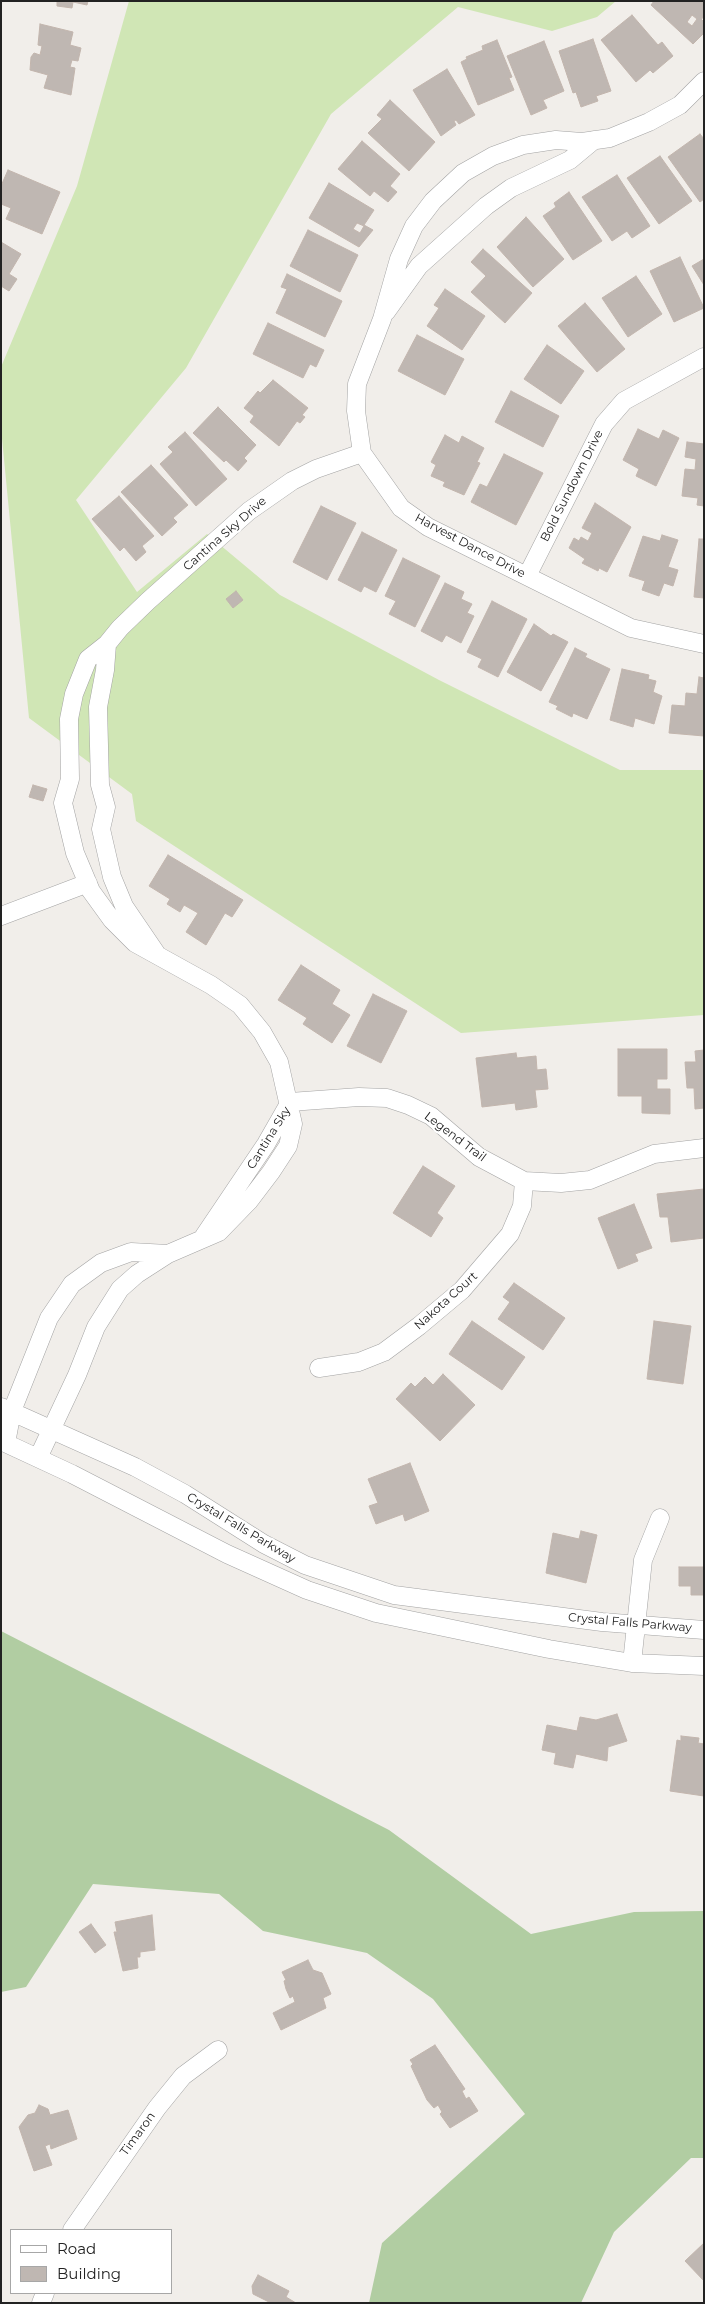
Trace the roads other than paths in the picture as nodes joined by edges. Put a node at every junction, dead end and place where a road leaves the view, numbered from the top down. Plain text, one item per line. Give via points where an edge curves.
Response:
1 (704, 80) edge
2 (595, 140) junction
3 (382, 319) junction
4 (704, 356) edge
5 (362, 453) junction
6 (527, 576) junction
7 (107, 644) junction
8 (704, 644) edge
9 (88, 883) junction
10 (1, 916) edge
11 (156, 953) junction
12 (290, 1102) junction
13 (704, 1148) edge
14 (524, 1180) junction
15 (168, 1254) junction
16 (319, 1368) dead end
17 (7, 1409) edge
18 (51, 1430) junction
19 (3, 1442) edge
20 (38, 1458) junction
21 (660, 1518) dead end
22 (634, 1624) junction
23 (704, 1630) edge
24 (632, 1663) junction
25 (704, 1666) edge
26 (218, 2050) dead end
27 (73, 2229) edge

1 - 2 street, Harvest Dance Drive via 680,105 649,122 610,138
2 - 3 street, Harvest Dance Drive via 570,160 512,188 486,206 419,266
2 - 3 street, Harvest Dance Drive via 556,140 524,145 493,156 462,173 433,201 414,226 399,259
3 - 5 street, Harvest Dance Drive via 357,384 356,411
4 - 6 street, Bold Sundown Drive via 624,401 604,424
5 - 6 street, Harvest Dance Drive via 400,508 428,527
5 - 7 street, Cantina Sky Drive via 316,469 267,497 148,601
6 - 8 street, Harvest Dance Drive via 630,628
7 - 9 street, Cantina Sky Drive via 88,660 74,694 69,719 70,779 64,802 75,853
7 - 11 street, Cantina Sky Drive via 98,707 100,785 106,807 101,829 112,877 124,906
9 - 10 street
9 - 11 street, Cantina Sky Drive via 112,920 135,943
11 - 12 street, Cantina Sky Drive via 240,1005 280,1062
12 - 14 street, Legend Trail via 387,1098 431,1116 479,1157
12 - 15 street, Cantina Sky via 266,1144 200,1241
13 - 14 street, Legend Trail via 654,1154 590,1180 561,1183
14 - 16 street, Nakota Court via 522,1206 510,1234 462,1290 384,1352 359,1362
15 - 17 street, Cantina Sky via 131,1252 101,1263 72,1284 49,1318
15 - 18 street, Cantina Sky via 120,1289 107,1308
17 - 18 street, Crystal Falls Parkway
17 - 19 street, Cantina Sky
18 - 20 street, Cantina Sky
18 - 22 street, Crystal Falls Parkway via 135,1467 305,1566 394,1595
19 - 20 street, Crystal Falls Parkway
20 - 24 street, Crystal Falls Parkway via 307,1590 376,1613
21 - 22 street via 644,1560
22 - 23 street, Crystal Falls Parkway
22 - 24 street
24 - 25 street, Crystal Falls Parkway
26 - 27 street, Timaron via 183,2076

